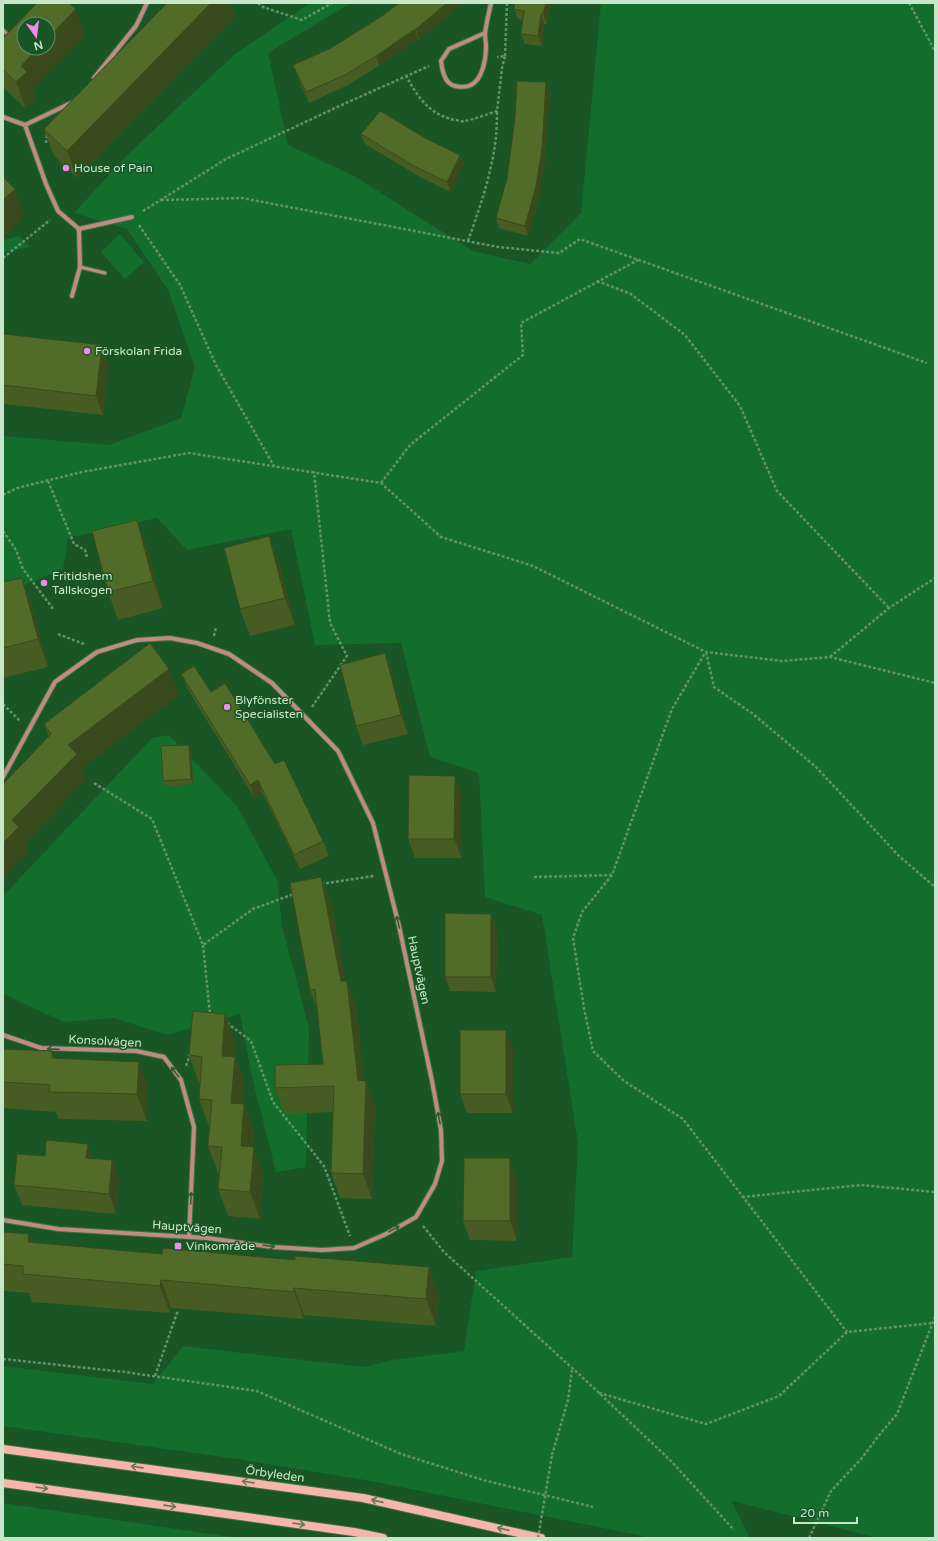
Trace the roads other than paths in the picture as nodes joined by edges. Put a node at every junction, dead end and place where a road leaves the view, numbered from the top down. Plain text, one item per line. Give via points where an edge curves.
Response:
1 (146, 3) edge
2 (491, 3) edge
3 (3, 30) edge
4 (485, 33) junction
5 (11, 38) edge
6 (90, 83) edge
7 (73, 101) edge
8 (3, 117) edge
9 (25, 125) junction
10 (133, 217) road end
11 (79, 229) junction
12 (80, 267) junction
13 (105, 273) dead end
14 (72, 296) dead end
15 (3, 777) edge
16 (3, 1035) edge
17 (3, 1220) edge
18 (189, 1237) junction
19 (3, 1449) edge
20 (3, 1482) edge
21 (383, 1538) edge
22 (541, 1538) edge

1 - 6 street via 136,26
2 - 4 street
3 - 5 lane
4 - 4 street via 485,59 478,79 470,86 452,86 442,72 441,61 449,49
7 - 9 street
8 - 9 street
9 - 11 street via 58,212
10 - 11 street
11 - 12 street
12 - 13 lane
12 - 14 street
18 -> 15 street, Hauptvägen via 273,1247 322,1250 354,1248 416,1217 435,1184 442,1161 441,1130 412,984 374,823 338,751 272,683 229,654 197,643 170,638 137,640 97,652 55,682
18 -> 16 street, Konsolvägen via 194,1127 181,1080 164,1057 136,1051 41,1048
17 - 18 street, Hauptvägen via 58,1229
22 -> 19 main road, Örbyleden via 363,1498
20 -> 21 main road

